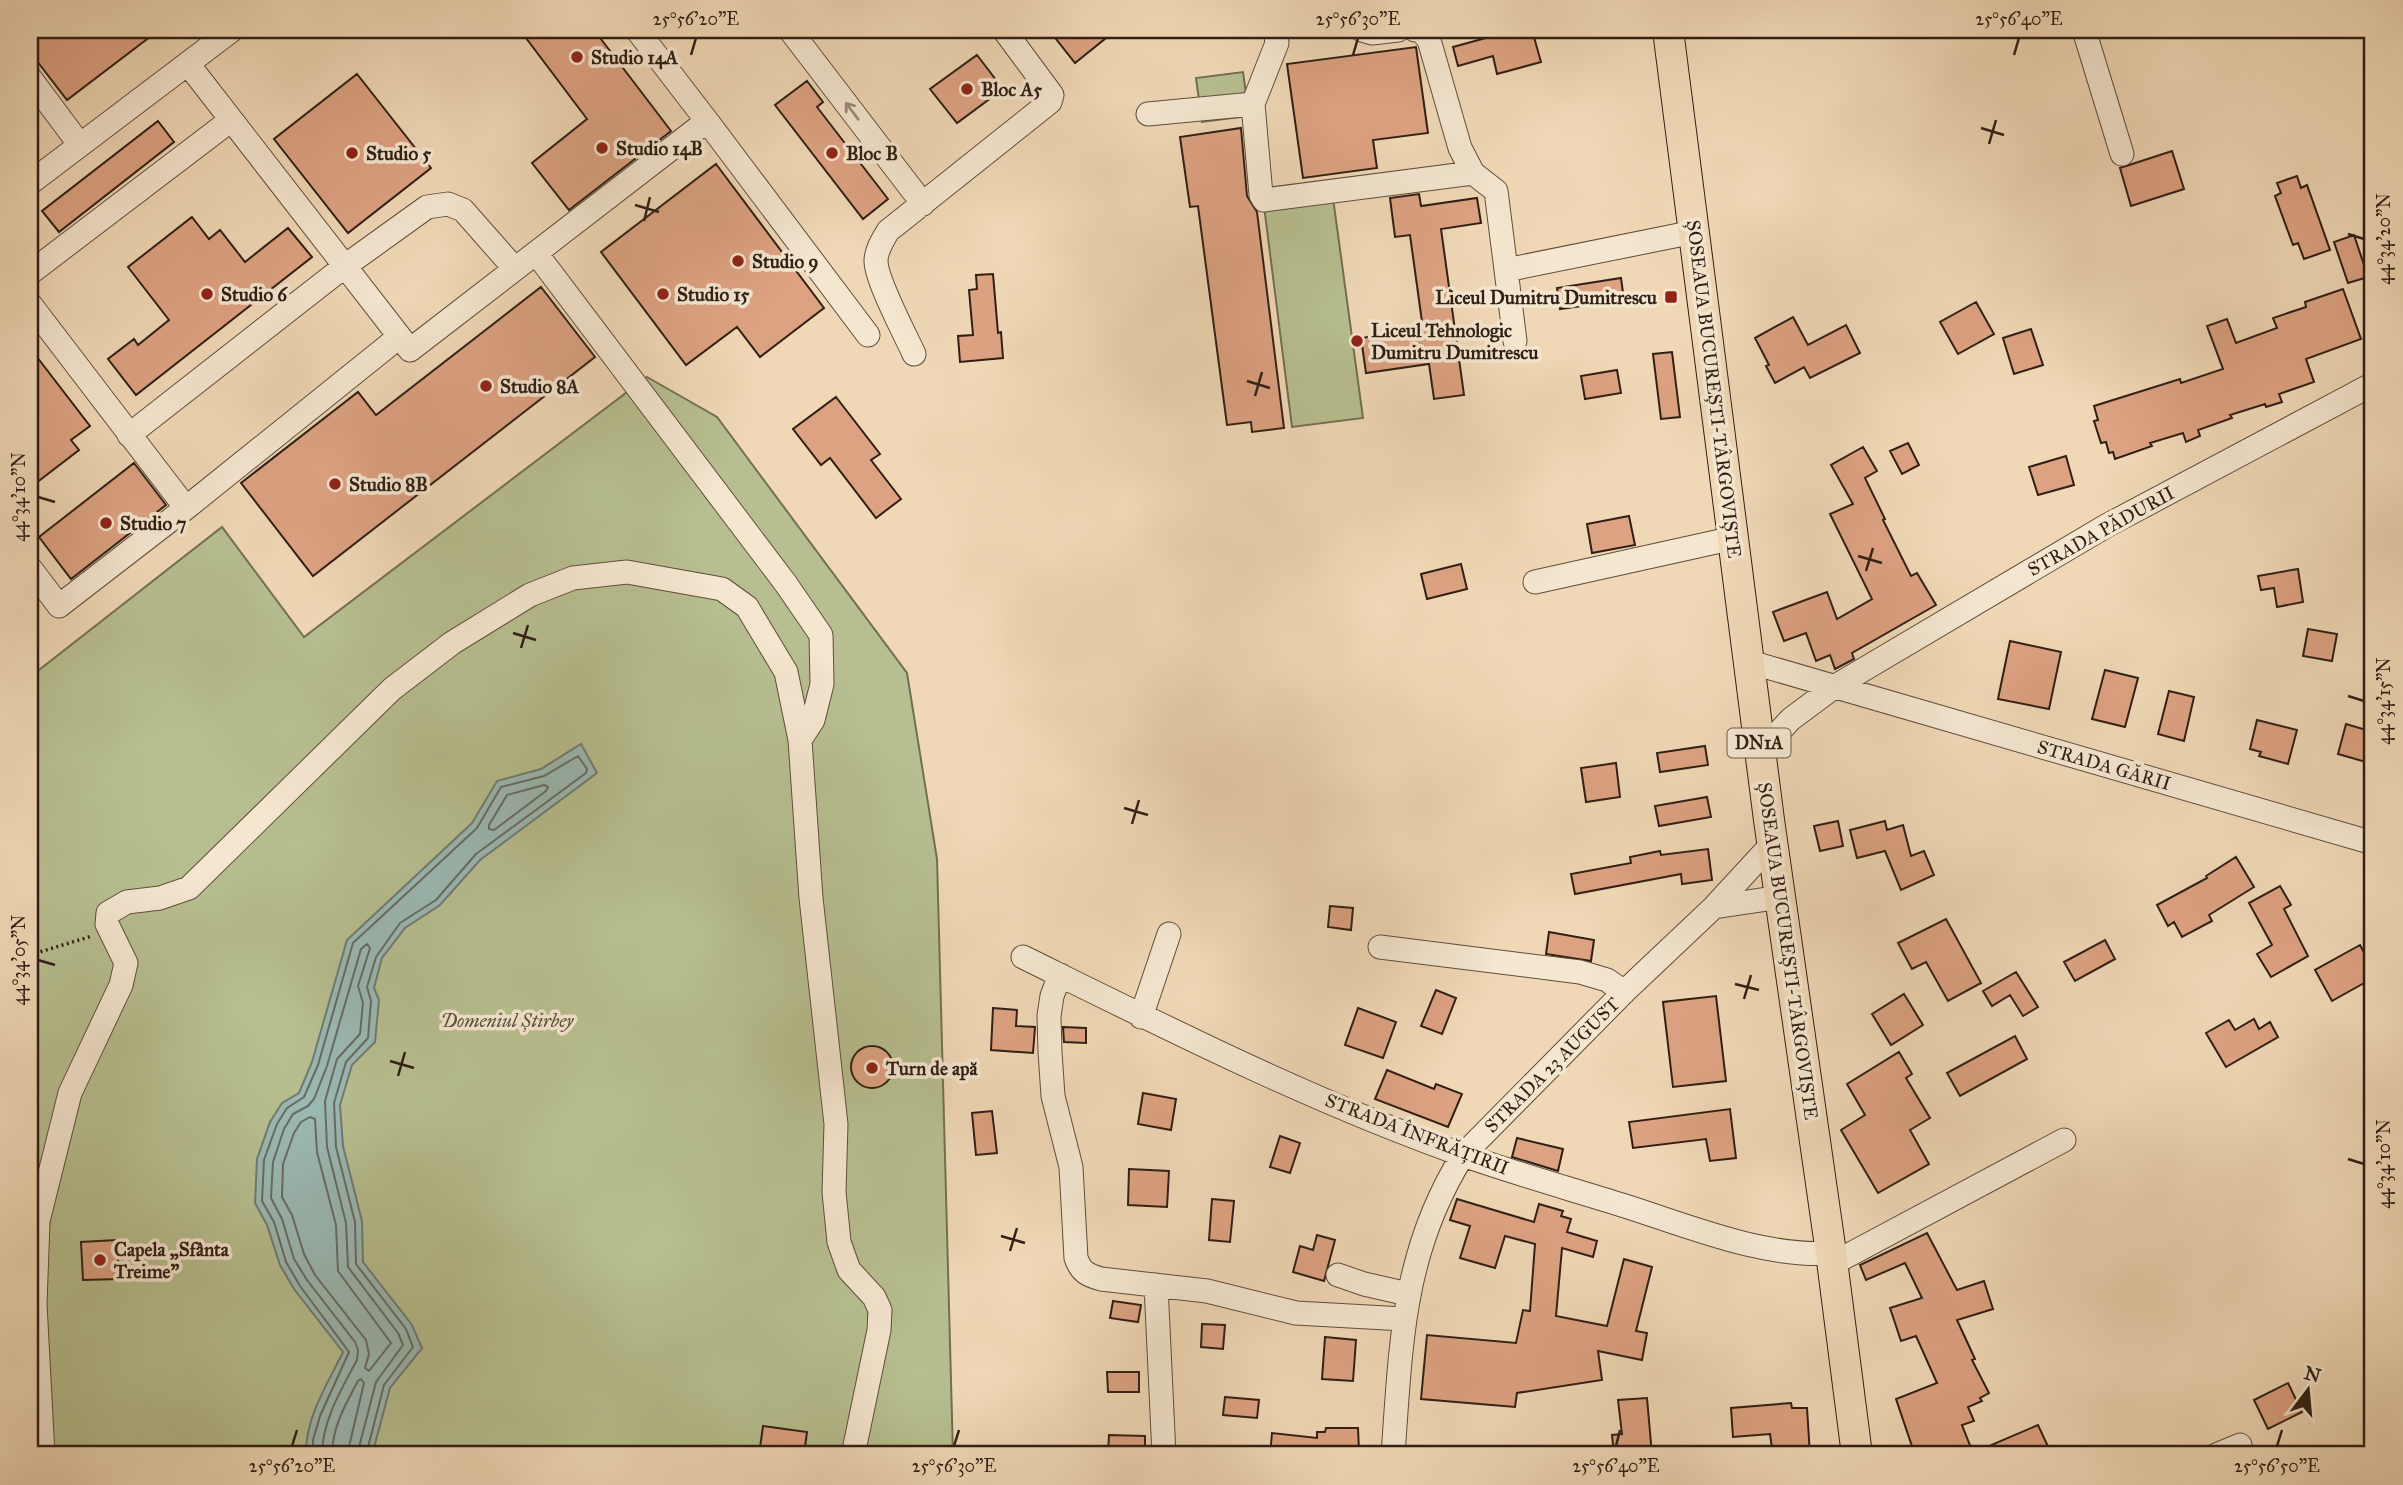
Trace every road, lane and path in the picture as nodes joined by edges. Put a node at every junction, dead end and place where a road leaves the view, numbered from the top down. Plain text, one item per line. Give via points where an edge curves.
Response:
1 (232, 30) edge
2 (637, 30) edge
3 (790, 30) edge
4 (1004, 30) edge
5 (1275, 30) edge
6 (1362, 30) edge
7 (1398, 30) edge
8 (1415, 30) edge
9 (1668, 30) edge
10 (2084, 30) edge
11 (188, 64) junction
12 (30, 78) edge
13 (1252, 104) junction
14 (1148, 114) dead end
15 (231, 120) junction
16 (707, 121) junction
17 (80, 145) junction
18 (2122, 154) dead end
19 (1473, 173) junction
20 (30, 183) edge
21 (923, 204) junction
22 (1694, 232) junction
23 (536, 253) junction
24 (345, 266) junction
25 (515, 269) junction
26 (1506, 270) junction
27 (30, 273) edge
28 (30, 304) edge
29 (868, 335) dead end
30 (400, 337) junction
31 (1515, 341) dead end
32 (914, 354) dead end
33 (2373, 384) edge
34 (129, 435) junction
35 (186, 508) junction
36 (1734, 538) junction
37 (30, 568) edge
38 (1535, 582) dead end
39 (1750, 662) junction
40 (1834, 687) junction
41 (800, 740) junction
42 (1760, 752) junction
43 (1773, 843) junction
44 (2373, 843) edge
45 (1780, 898) junction
46 (1714, 907) junction
47 (111, 931) junction
48 (1169, 934) dead end
49 (1380, 947) dead end
50 (30, 955) edge
51 (1023, 957) dead end
52 (1060, 975) junction
53 (1624, 992) junction
54 (1142, 1017) junction
55 (2064, 1140) dead end
56 (1463, 1155) junction
57 (1832, 1259) junction
58 (1338, 1275) dead end
59 (1156, 1285) junction
60 (1408, 1294) junction
61 (1404, 1319) junction
62 (2240, 1445) dead end
63 (43, 1455) edge
64 (853, 1455) edge
65 (1164, 1455) edge
66 (1393, 1455) edge
67 (1857, 1455) edge
68 (2216, 1455) edge

1 - 11 street
2 - 16 street
21 -> 3 street
4 - 21 street via 1052,95 1050,102
5 - 13 street via 1277,43
6 - 7 street
8 - 19 street via 1429,40 1460,148
9 - 22 main road, ȘOSEAUA BUCUREȘTI-TÂRGOVIȘTE / DN1A
10 - 18 street
11 - 15 street
11 - 17 street
12 - 17 street
13 - 14 street
13 - 19 street via 1264,200
15 - 24 street
15 - 27 street
16 - 23 street
16 - 29 street
17 - 20 street
19 - 26 street via 1496,191
21 - 32 street via 888,231 876,261
22 - 26 street
22 - 36 main road, ȘOSEAUA BUCUREȘTI-TÂRGOVIȘTE / DN1A
23 - 25 street
23 - 41 street via 821,635 822,684 813,720
24 - 25 street via 427,207 448,204 463,210
24 - 30 street
24 - 34 street
25 - 30 street via 410,350
26 - 31 street
28 - 34 street
30 - 35 street
33 - 40 street, STRADA PĂDURII via 2106,526
34 - 35 street
35 - 37 street via 59,606
36 - 38 street
36 - 39 main road, ȘOSEAUA BUCUREȘTI-TÂRGOVIȘTE / DN1A
39 - 40 street, STRADA GĂRII
39 - 42 main road, ȘOSEAUA BUCUREȘTI-TÂRGOVIȘTE / DN1A
40 - 42 street, STRADA PĂDURII via 1791,719
40 - 44 street, STRADA GĂRII
41 - 47 street via 786,672 747,607 722,589 627,572 573,578 530,595 452,643 393,689 189,888 127,902 108,912
41 - 64 street via 811,898 836,1124 834,1192 839,1242 849,1270 880,1310
42 - 43 main road, ȘOSEAUA BUCUREȘTI-TÂRGOVIȘTE / DN1A
43 - 45 main road, ȘOSEAUA BUCUREȘTI-TÂRGOVIȘTE / DN1A
43 - 46 street, STRADA 23 AUGUST
45 - 46 street
45 - 57 main road, ȘOSEAUA BUCUREȘTI-TÂRGOVIȘTE / DN1A
46 - 53 street, STRADA 23 AUGUST
47 - 50 path
47 - 63 street via 126,963 121,985 71,1093 38,1221 35,1304
48 - 54 street
49 - 53 street via 1580,972 1607,980
51 - 52 street, STRADA ÎNFRĂȚIRII
52 - 54 street, STRADA ÎNFRĂȚIRII
52 - 59 street via 1049,1016 1050,1052 1053,1096 1071,1167 1076,1258 1087,1276
53 - 56 street, STRADA 23 AUGUST
54 - 56 street, STRADA ÎNFRĂȚIRII via 1264,1074
55 - 57 street, STRADA ÎNFRĂȚIRII
56 - 57 street, STRADA ÎNFRĂȚIRII via 1710,1233 1787,1253
56 - 60 street, STRADA 23 AUGUST via 1430,1220
57 - 67 main road, ȘOSEAUA BUCUREȘTI-TÂRGOVIȘTE / DN1A
58 - 60 street
59 - 61 street via 1207,1291 1296,1313
59 - 65 street
60 - 61 street, STRADA 23 AUGUST
61 - 66 street, STRADA 23 AUGUST
62 - 68 street

